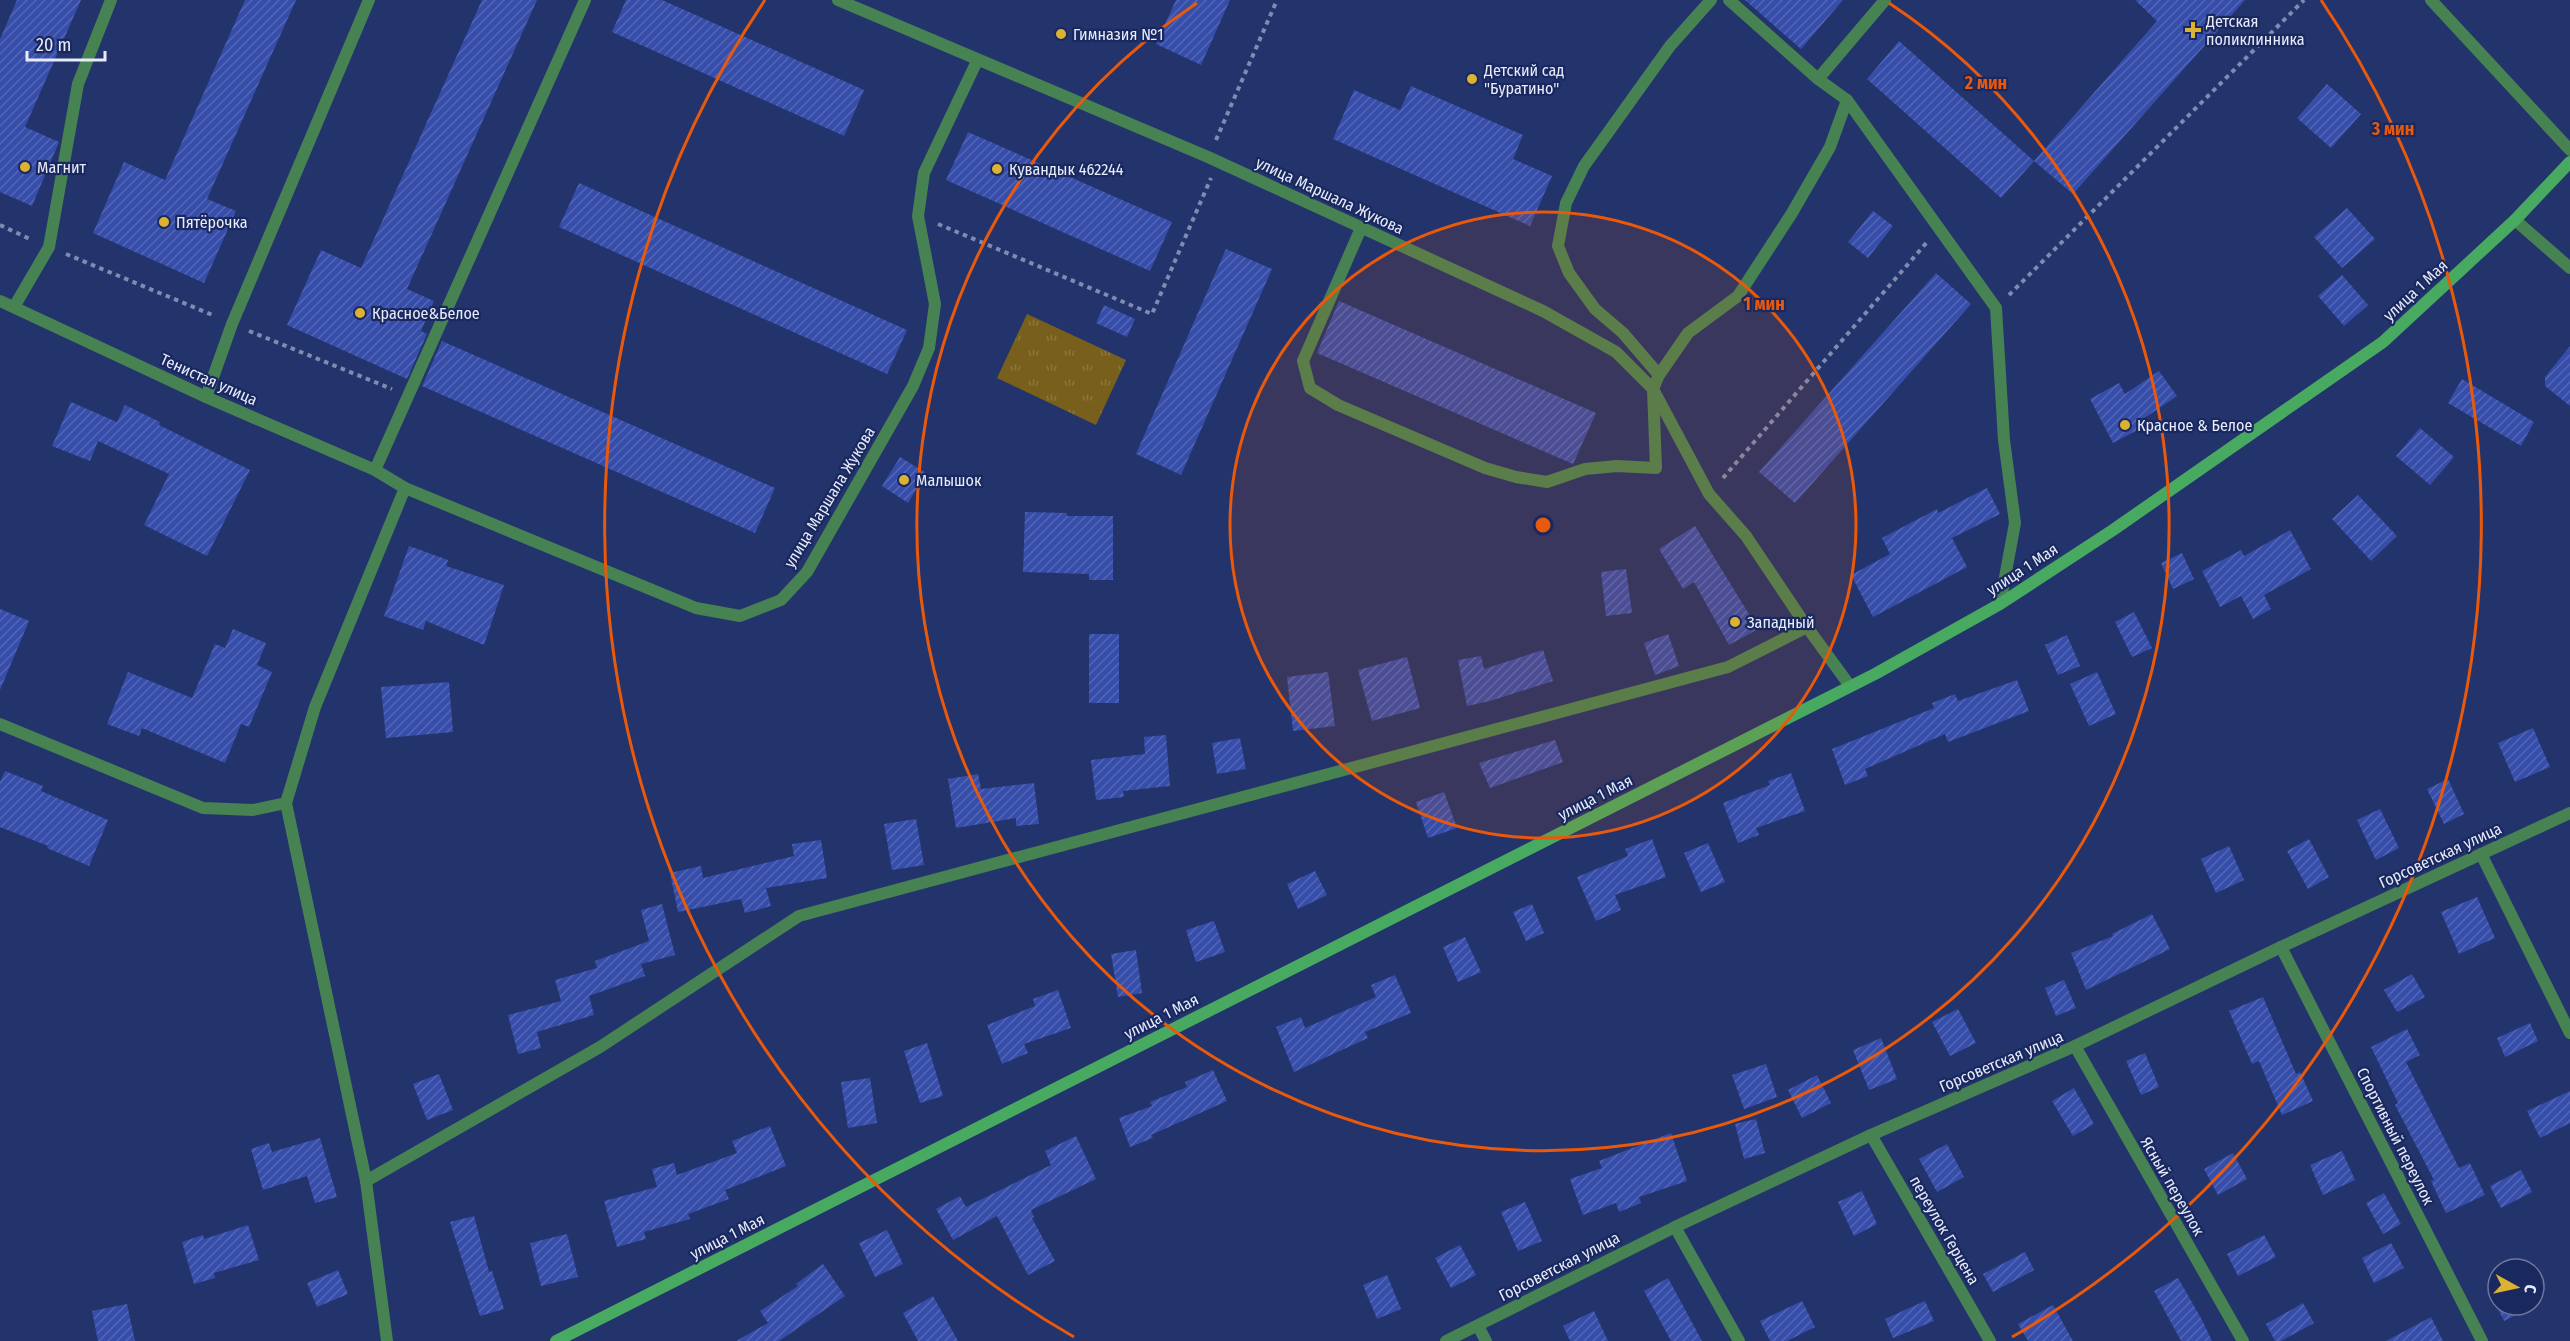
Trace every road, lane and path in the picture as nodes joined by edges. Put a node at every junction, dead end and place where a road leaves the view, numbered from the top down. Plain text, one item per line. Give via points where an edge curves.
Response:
1 (111, 0) edge
2 (369, 0) edge
3 (585, 0) edge
4 (838, 0) edge
5 (1277, 0) edge
6 (1712, 0) edge
7 (1729, 0) edge
8 (1885, 0) edge
9 (2304, 0) edge
10 (2431, 0) edge
11 (977, 61) junction
12 (1818, 79) junction
13 (1847, 100) junction
14 (2570, 150) edge
15 (1213, 160) junction
16 (2570, 162) edge
17 (918, 216) junction
18 (2515, 220) junction
19 (0, 225) edge
20 (1362, 228) junction
21 (1938, 229) junction
22 (49, 247) junction
23 (2570, 268) edge
24 (0, 301) edge
25 (14, 307) junction
26 (1996, 308) junction
27 (232, 324) junction
28 (1659, 375) junction
29 (1653, 388) junction
30 (408, 396) junction
31 (206, 397) junction
32 (375, 470) junction
33 (405, 488) junction
34 (1709, 494) junction
35 (2000, 604) junction
36 (1807, 627) junction
37 (1850, 686) junction
38 (0, 724) edge
39 (286, 803) junction
40 (2570, 813) edge
41 (2481, 854) junction
42 (2280, 947) junction
43 (2570, 1032) edge
44 (2075, 1046) junction
45 (1870, 1135) junction
46 (366, 1181) junction
47 (1675, 1227) junction
48 (1478, 1326) junction
49 (387, 1341) edge
50 (556, 1341) edge
51 (1446, 1341) edge
52 (1486, 1341) edge
53 (1739, 1341) edge
54 (1990, 1341) edge
55 (2243, 1341) edge
56 (2482, 1341) edge

1 - 22 street via 78,84
2 - 27 street
3 - 30 street
4 - 11 street, улица Маршала Жукова
5 - 15 path
6 - 28 street via 1670,46 1584,166 1566,203 1558,246 1569,273 1595,309 1623,333
7 - 12 street
8 - 12 street
9 - 26 path
10 - 14 street
11 - 15 street, улица Маршала Жукова
11 - 17 street, улица Маршала Жукова via 924,173
12 - 13 street
13 - 21 street
13 - 28 street via 1830,147 1738,296 1688,333
15 - 17 path via 1152,314
15 - 20 street, улица Маршала Жукова
16 - 18 main road, улица 1 Мая
17 - 33 street, улица Маршала Жукова via 935,304 929,348 913,386 807,572 781,600 740,616 696,609
18 - 23 street
18 - 35 main road, улица 1 Мая via 2383,342
19 - 22 path
20 - 29 street, улица Маршала Жукова via 1543,311 1616,352
20 - 29 street via 1303,361 1310,388 1338,405 1485,468 1547,482 1585,469 1656,468
21 - 26 street
21 - 34 path
22 - 25 street
22 - 27 path
24 - 25 street, Тенистая улица
25 - 31 street, Тенистая улица
26 - 35 street via 2004,440 2014,523
27 - 30 path
27 - 31 street
28 - 29 street
29 - 34 street, улица Маршала Жукова
30 - 32 street
31 - 32 street, Тенистая улица
32 - 33 street, Тенистая улица
33 - 39 street via 315,707
34 - 36 street, улица Маршала Жукова via 1746,536
35 - 37 main road, улица 1 Мая
36 - 37 street, улица Маршала Жукова
36 - 46 street via 1728,667 799,916 600,1047
37 - 50 main road, улица 1 Мая
38 - 39 street via 203,808 253,810
39 - 46 street
40 - 41 street, Горсоветская улица
41 - 42 street, Горсоветская улица
41 - 43 street
42 - 44 street, Горсоветская улица
42 - 56 street, Спортивный переулок
44 - 45 street, Горсоветская улица
44 - 55 street, Ясный переулок
45 - 47 street, Горсоветская улица
45 - 54 street, переулок Герцена
46 - 49 street
47 - 48 street, Горсоветская улица
47 - 53 street
48 - 51 street, Горсоветская улица
48 - 52 street

